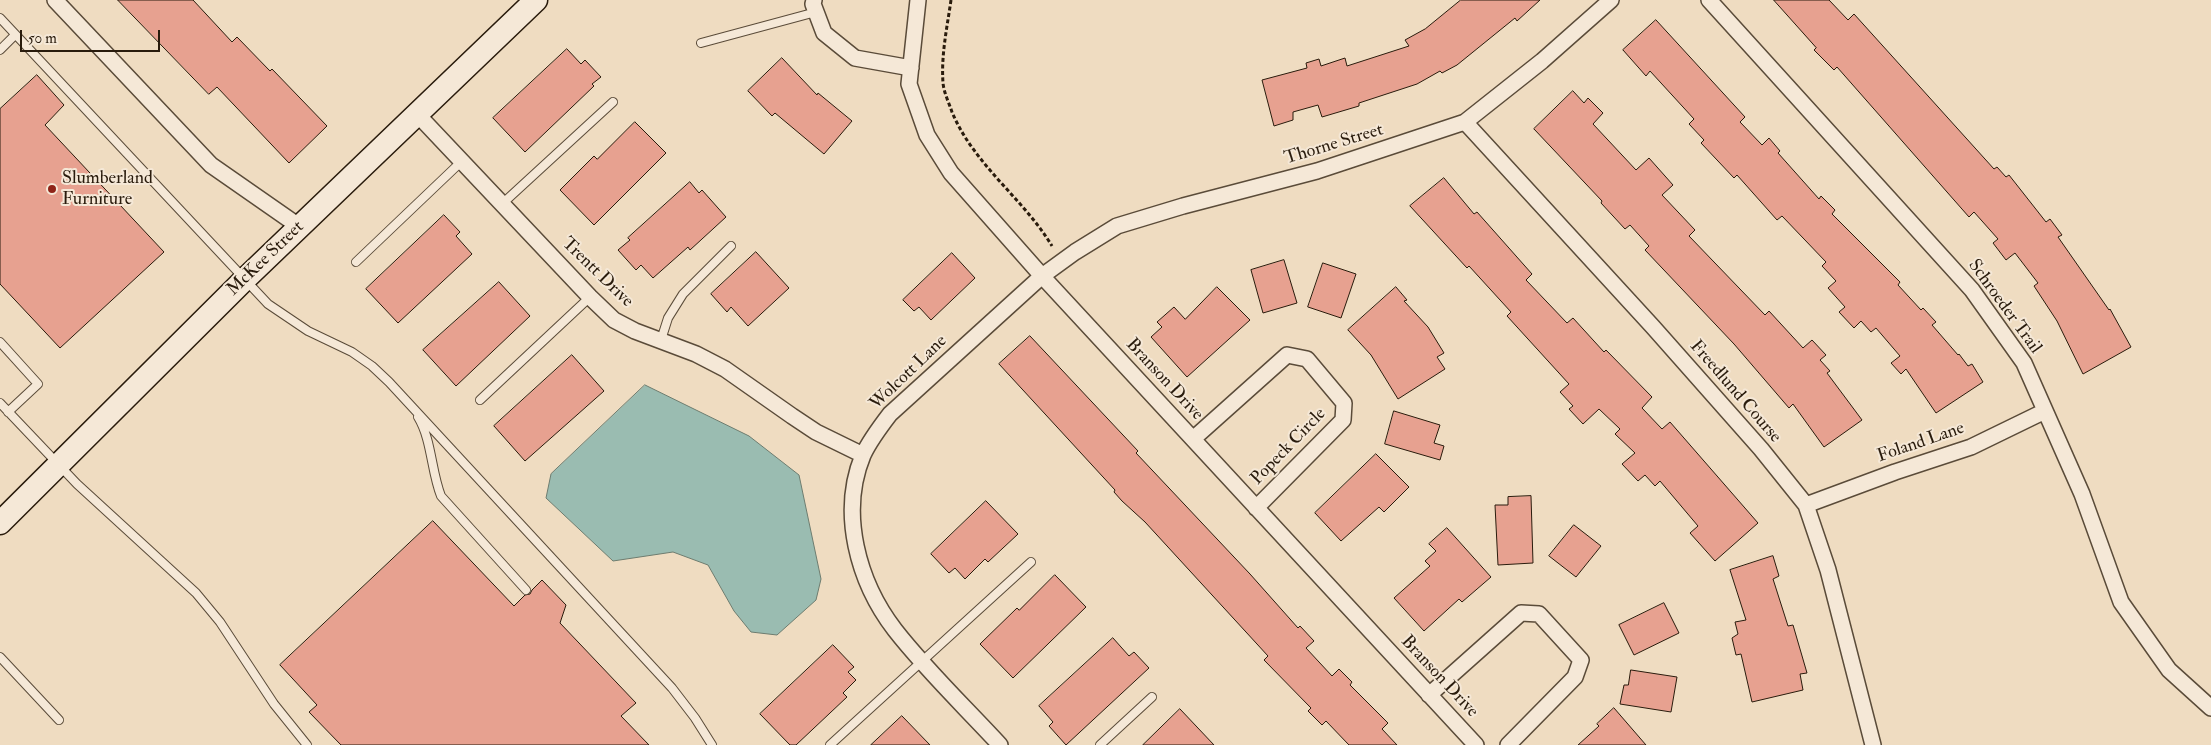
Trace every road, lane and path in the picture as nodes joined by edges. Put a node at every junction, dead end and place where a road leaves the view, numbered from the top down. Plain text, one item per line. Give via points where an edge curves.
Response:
1 (55, 0) edge
2 (536, 0) edge
3 (918, 0) edge
4 (951, 0) edge
5 (1611, 0) edge
6 (1709, 0) edge
7 (815, 6) edge
8 (0, 18) edge
9 (15, 35) junction
10 (700, 43) dead end
11 (0, 50) edge
12 (910, 68) junction
13 (613, 102) dead end
14 (418, 115) junction
15 (1466, 122) junction
16 (462, 162) junction
17 (502, 204) junction
18 (300, 227) junction
19 (731, 246) dead end
20 (1052, 246) dead end
21 (356, 262) dead end
22 (1042, 276) junction
23 (244, 280) junction
24 (590, 297) junction
25 (661, 340) junction
26 (0, 342) edge
27 (480, 400) dead end
28 (0, 403) edge
29 (408, 403) junction
30 (2045, 411) junction
31 (8, 412) junction
32 (1193, 440) junction
33 (863, 455) junction
34 (58, 465) junction
35 (1806, 505) junction
36 (1256, 508) junction
37 (0, 523) edge
38 (1031, 562) dead end
39 (526, 590) dead end
40 (0, 657) edge
41 (923, 662) junction
42 (1429, 695) junction
43 (1152, 697) dead end
44 (2211, 708) edge
45 (59, 720) dead end
46 (307, 745) edge
47 (712, 745) edge
48 (830, 745) edge
49 (1000, 745) edge
50 (1100, 745) edge
51 (1476, 745) edge
52 (1508, 745) edge
53 (1873, 745) edge

1 - 18 street via 206,161
2 - 14 street, McKee Street
3 - 12 street, Branson Drive
4 - 20 path via 944,44 943,78 948,101 964,137 981,161 1038,225
5 - 15 street, Thorne Street
6 - 30 street, Schroeder Trail via 1972,290 2024,363
7 - 10 lane
7 - 12 street via 824,33 855,58
8 - 9 lane
9 - 11 lane
9 - 23 lane
12 - 22 street, Branson Drive via 909,84 927,135 951,173
13 - 17 lane
14 - 16 street, Trentt Drive
14 - 18 street, McKee Street
15 - 22 street, Thorne Street via 1317,171 1117,226
15 - 35 street, Freedlund Course via 1742,427
16 - 17 street, Trentt Drive
16 - 21 lane
17 - 24 street, Trentt Drive
18 - 23 street, McKee Street
19 - 25 lane via 682,294 668,318
22 - 32 street, Branson Drive
22 - 33 street, Wolcott Lane via 890,414
23 - 29 lane via 286,318 372,366
23 - 34 street, McKee Street
24 - 25 street, Trentt Drive via 614,320
24 - 27 lane
25 - 33 street, Trentt Drive via 725,369 816,432
26 - 31 lane via 38,384
28 - 31 lane
29 - 39 lane via 427,440 434,479 441,496
29 - 47 lane via 672,688
30 - 35 street, Foland Lane via 1971,447
30 - 44 street, Schroeder Trail via 2082,494 2121,602 2168,670
31 - 34 lane
32 - 36 street, Branson Drive
32 - 36 street, Popeck Circle via 1288,355 1307,359 1344,403 1342,420
33 - 41 street, Wolcott Lane via 852,503 858,557 879,605 894,629
34 - 37 street, McKee Street
34 - 46 lane via 196,592 220,622 274,704
35 - 53 street, Freedlund Course via 1828,570
36 - 42 street, Branson Drive
38 - 41 lane
40 - 45 lane
41 - 48 lane
41 - 49 street, Wolcott Lane
42 - 51 street, Branson Drive
42 - 52 street via 1521,613 1538,614 1581,660 1575,677
43 - 50 lane

